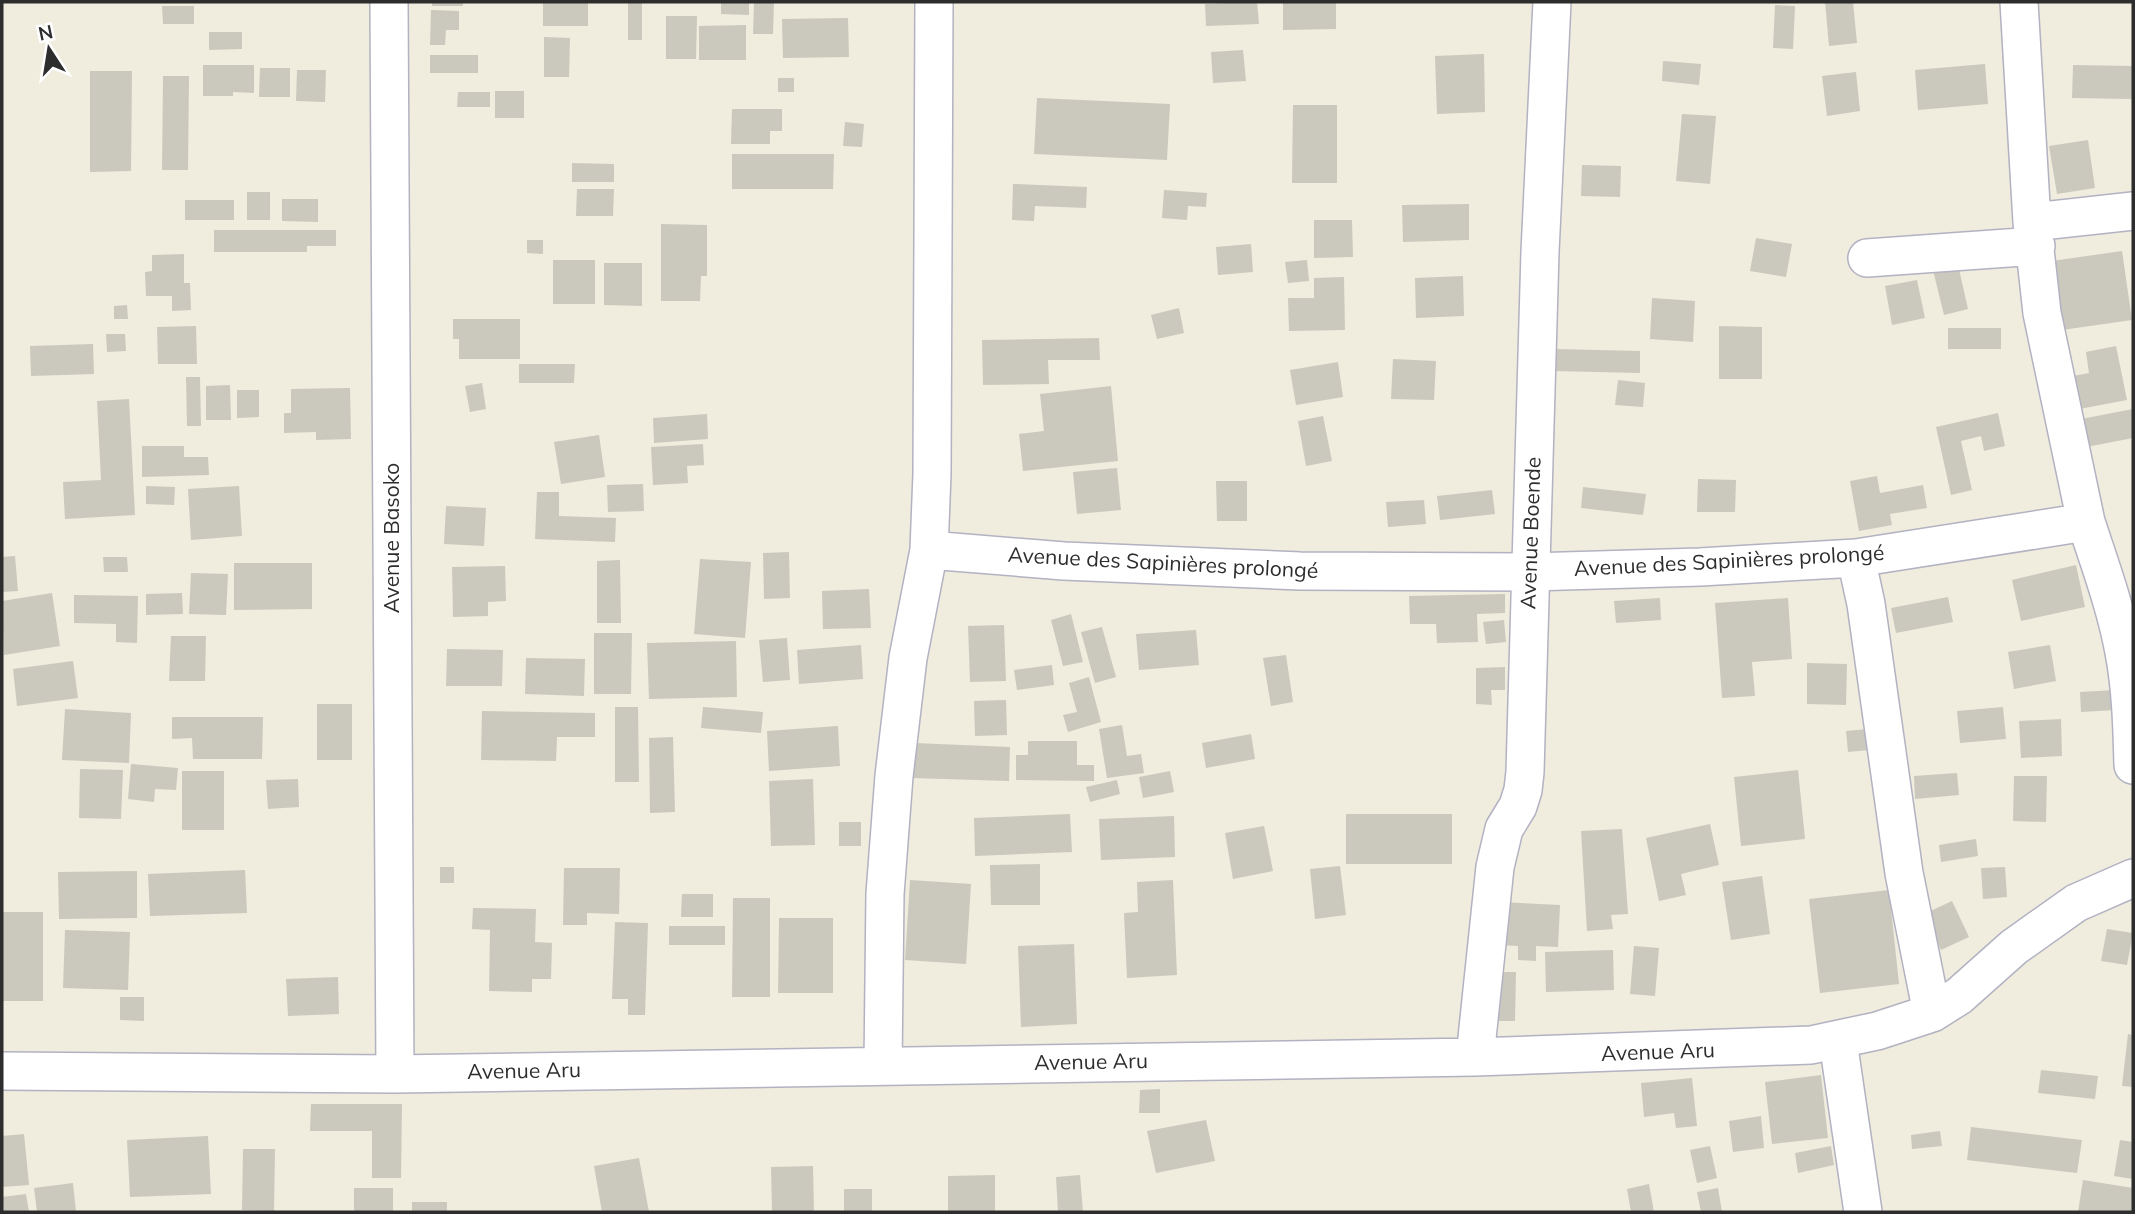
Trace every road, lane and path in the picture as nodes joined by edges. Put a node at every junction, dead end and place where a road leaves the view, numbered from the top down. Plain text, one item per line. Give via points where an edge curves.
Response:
1 (389, 2) edge
2 (934, 2) edge
3 (1552, 2) edge
4 (2019, 2) edge
5 (2133, 211) edge
6 (2034, 234) junction
7 (1867, 258) dead end
8 (2086, 522) junction
9 (929, 550) junction
10 (1856, 558) junction
11 (1530, 572) junction
12 (2133, 765) edge
13 (2133, 878) edge
14 (1933, 1013) junction
15 (1838, 1041) junction
16 (1475, 1057) junction
17 (883, 1065) junction
18 (2, 1071) edge
19 (395, 1074) junction
20 (1863, 1212) edge

1 - 19 street, Avenue Basoko
2 - 9 street
3 - 11 street, Avenue Boende
4 - 6 street
5 - 6 street
6 - 7 street
6 - 8 street via 2042,313
8 - 10 street, Avenue des Sapinières prolongé
8 - 12 street via 2124,651
9 - 11 street, Avenue des Sapinières prolongé via 1300,571
9 - 17 street via 908,658 894,776 886,894
10 - 11 street, Avenue des Sapinières prolongé
10 - 14 street via 1904,873
11 - 16 street, Avenue Boende via 1524,790 1504,830 1494,867
13 - 14 street, Avenue Aru via 2076,903
14 - 15 street, Avenue Aru
15 - 16 street, Avenue Aru via 1772,1048
15 - 20 street
16 - 17 street, Avenue Aru
17 - 19 street, Avenue Aru
18 - 19 street, Avenue Aru

